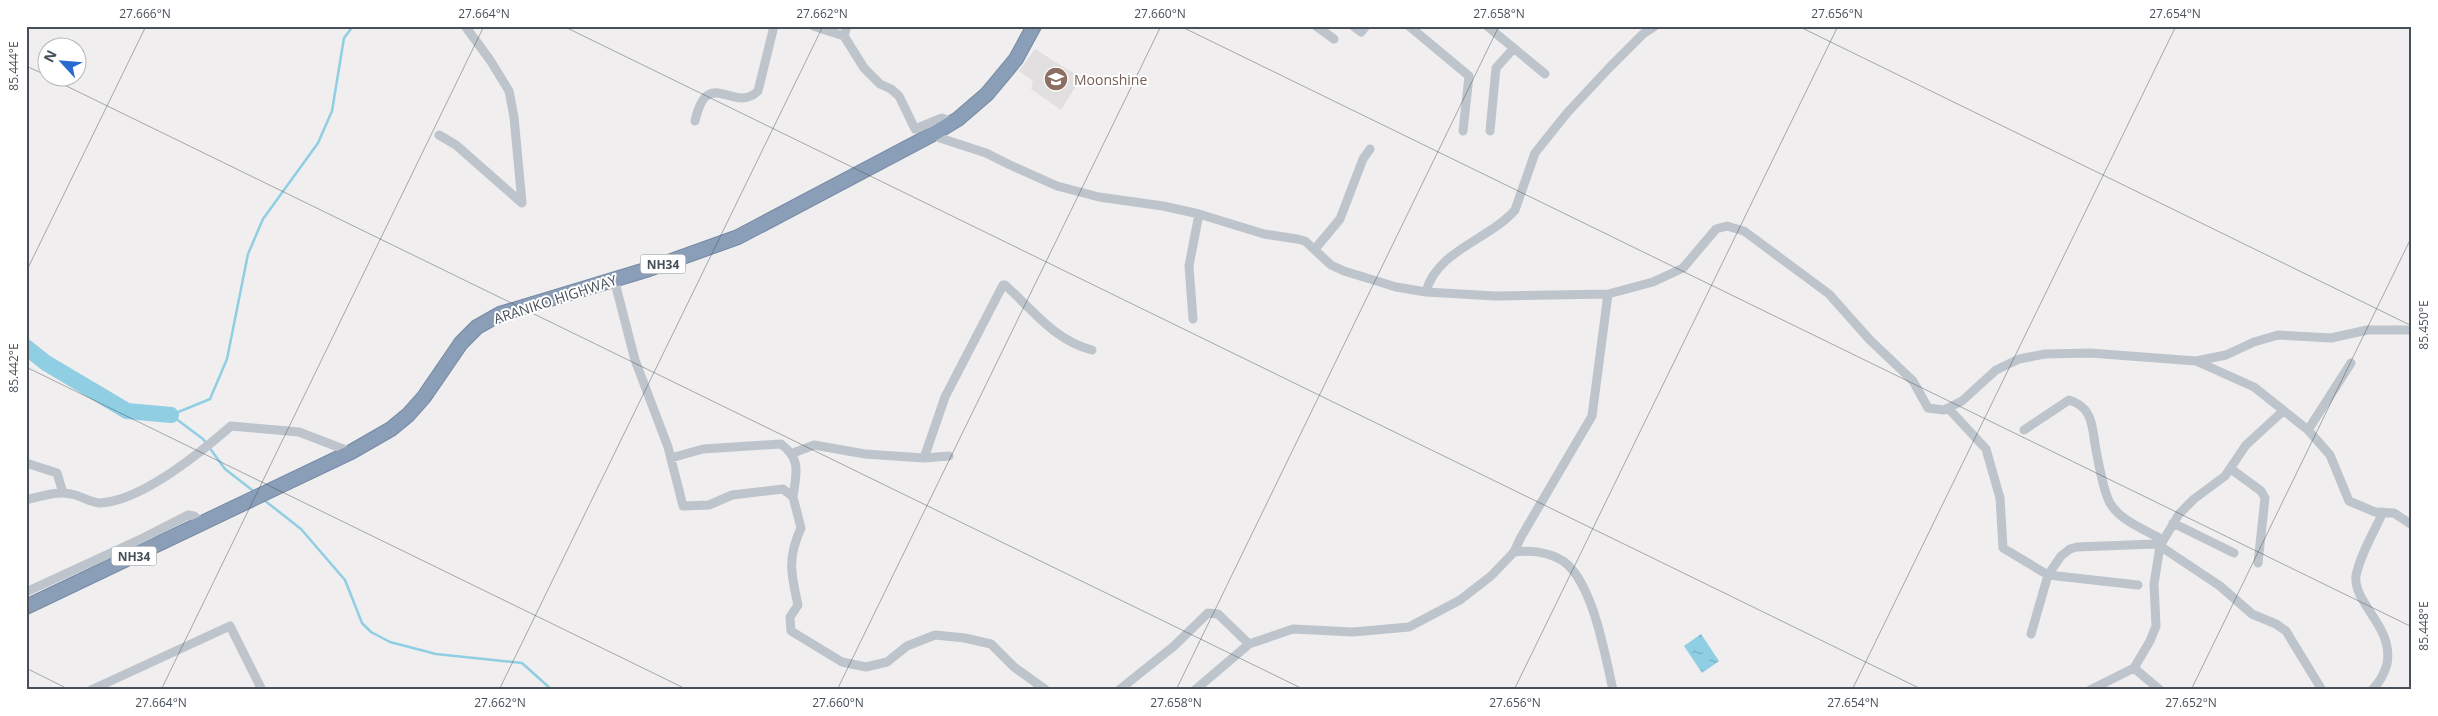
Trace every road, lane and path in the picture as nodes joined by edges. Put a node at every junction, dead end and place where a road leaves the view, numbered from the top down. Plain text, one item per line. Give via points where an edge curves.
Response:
1 (465, 26) edge
2 (774, 26) edge
3 (813, 26) edge
4 (847, 26) edge
5 (1034, 26) edge
6 (1316, 26) edge
7 (1353, 26) edge
8 (1366, 26) edge
9 (1408, 26) edge
10 (1487, 26) edge
11 (1655, 26) edge
12 (844, 36) junction
13 (1334, 39) dead end
14 (1514, 48) junction
15 (1545, 74) dead end
16 (695, 121) dead end
17 (949, 125) junction
18 (1463, 131) dead end
19 (1490, 131) dead end
20 (935, 133) junction
21 (439, 135) dead end
22 (1370, 149) dead end
23 (1199, 214) junction
24 (1315, 249) junction
25 (614, 279) junction
26 (1426, 292) junction
27 (1608, 294) junction
28 (1193, 319) dead end
29 (2412, 330) edge
30 (1092, 350) dead end
31 (2196, 361) junction
32 (2351, 363) dead end
33 (1948, 408) junction
34 (2283, 411) junction
35 (2024, 430) dead end
36 (2308, 430) junction
37 (351, 452) junction
38 (793, 453) junction
39 (949, 456) dead end
40 (671, 458) junction
41 (924, 458) junction
42 (26, 463) edge
43 (2232, 469) junction
44 (63, 493) junction
45 (792, 497) junction
46 (26, 500) edge
47 (2384, 512) junction
48 (204, 523) junction
49 (2173, 523) junction
50 (2412, 525) edge
51 (2162, 543) junction
52 (1514, 552) junction
53 (2234, 553) dead end
54 (2258, 563) dead end
55 (2048, 575) junction
56 (2138, 585) dead end
57 (26, 592) edge
58 (26, 608) edge
59 (2031, 634) dead end
60 (1249, 644) junction
61 (2134, 668) junction
62 (91, 690) edge
63 (262, 690) edge
64 (1046, 690) edge
65 (1119, 690) edge
66 (1195, 690) edge
67 (1612, 690) edge
68 (2090, 690) edge
69 (2160, 690) edge
70 (2322, 690) edge
71 (2372, 690) edge

1 - 21 street via 509,91 522,203 456,145
2 - 16 street via 758,91 747,98 712,92 706,94
3 - 12 street
4 - 12 street
5 - 17 highway, ARANIKO HIGHWAY / NH34 via 1016,59 987,94
6 - 13 street
7 - 8 street via 1361,32
9 - 18 street via 1469,76
10 - 14 street
11 - 26 street via 1609,68 1535,153 1515,210 1509,217 1453,256 1429,283
12 - 17 street via 864,68 899,96 915,130 942,118
14 - 15 street
14 - 19 street via 1496,68
17 - 20 highway, ARANIKO HIGHWAY / NH34
20 - 23 street via 940,138 986,153 1057,186 1098,197
20 - 25 highway, ARANIKO HIGHWAY / NH34 via 738,236
22 - 24 street via 1340,219
23 - 24 street via 1264,234 1297,239
23 - 28 street via 1188,266
24 - 26 street via 1331,265 1344,271 1396,287
25 - 37 highway, ARANIKO HIGHWAY / NH34 via 500,314 477,327 461,342 408,415
25 - 40 street via 635,360
26 - 27 street via 1495,296
27 - 33 street via 1653,282 1683,268 1716,229 1727,226 1744,231 1829,294 1869,339 1907,374 1928,408
27 - 52 street via 1592,416
29 - 31 street via 2367,330 2331,338 2278,335
30 - 41 street via 1063,339 1003,285 945,397
31 - 33 street via 2090,353 2019,358 1996,370 1962,401
31 - 34 street via 2254,387
32 - 36 street
33 - 55 street via 1986,449 2000,498 2003,548
34 - 36 street
34 - 43 street via 2246,444
35 - 51 street via 2069,400 2084,407 2091,418 2109,501 2117,513
36 - 47 street via 2330,455 2348,502
37 - 44 street via 299,432 231,426 174,472 112,502 97,503
37 - 48 highway, ARANIKO HIGHWAY / NH34
38 - 40 street via 781,444 703,449
38 - 41 street via 814,445 865,454
38 - 45 street via 797,468
39 - 41 street
40 - 45 street via 683,506 709,505 732,495 783,489
42 - 44 street via 57,473
43 - 49 street via 2194,499
43 - 54 street via 2261,491 2265,498
44 - 46 street
45 - 64 street via 801,528 792,546 791,574 798,606 790,617 792,631 842,662 866,667 887,662 907,646 935,635 991,644 1014,668
47 - 50 street via 2394,513
47 - 71 street via 2356,576 2358,590 2387,643 2385,672
48 - 57 street via 188,514 144,538
48 - 58 highway, ARANIKO HIGHWAY / NH34
49 - 51 street
49 - 53 street
51 - 55 street via 2077,547 2061,556
51 - 61 street via 2154,584 2156,626
51 - 70 street via 2252,614 2286,630
52 - 60 street via 1491,576 1460,600 1409,627 1354,632 1294,629
52 - 67 street via 1548,554 1563,561 1575,574 1590,600
55 - 56 street
55 - 59 street
60 - 65 street via 1218,614 1208,613 1174,646
60 - 66 street
61 - 68 street
61 - 69 street
62 - 63 street via 230,626

